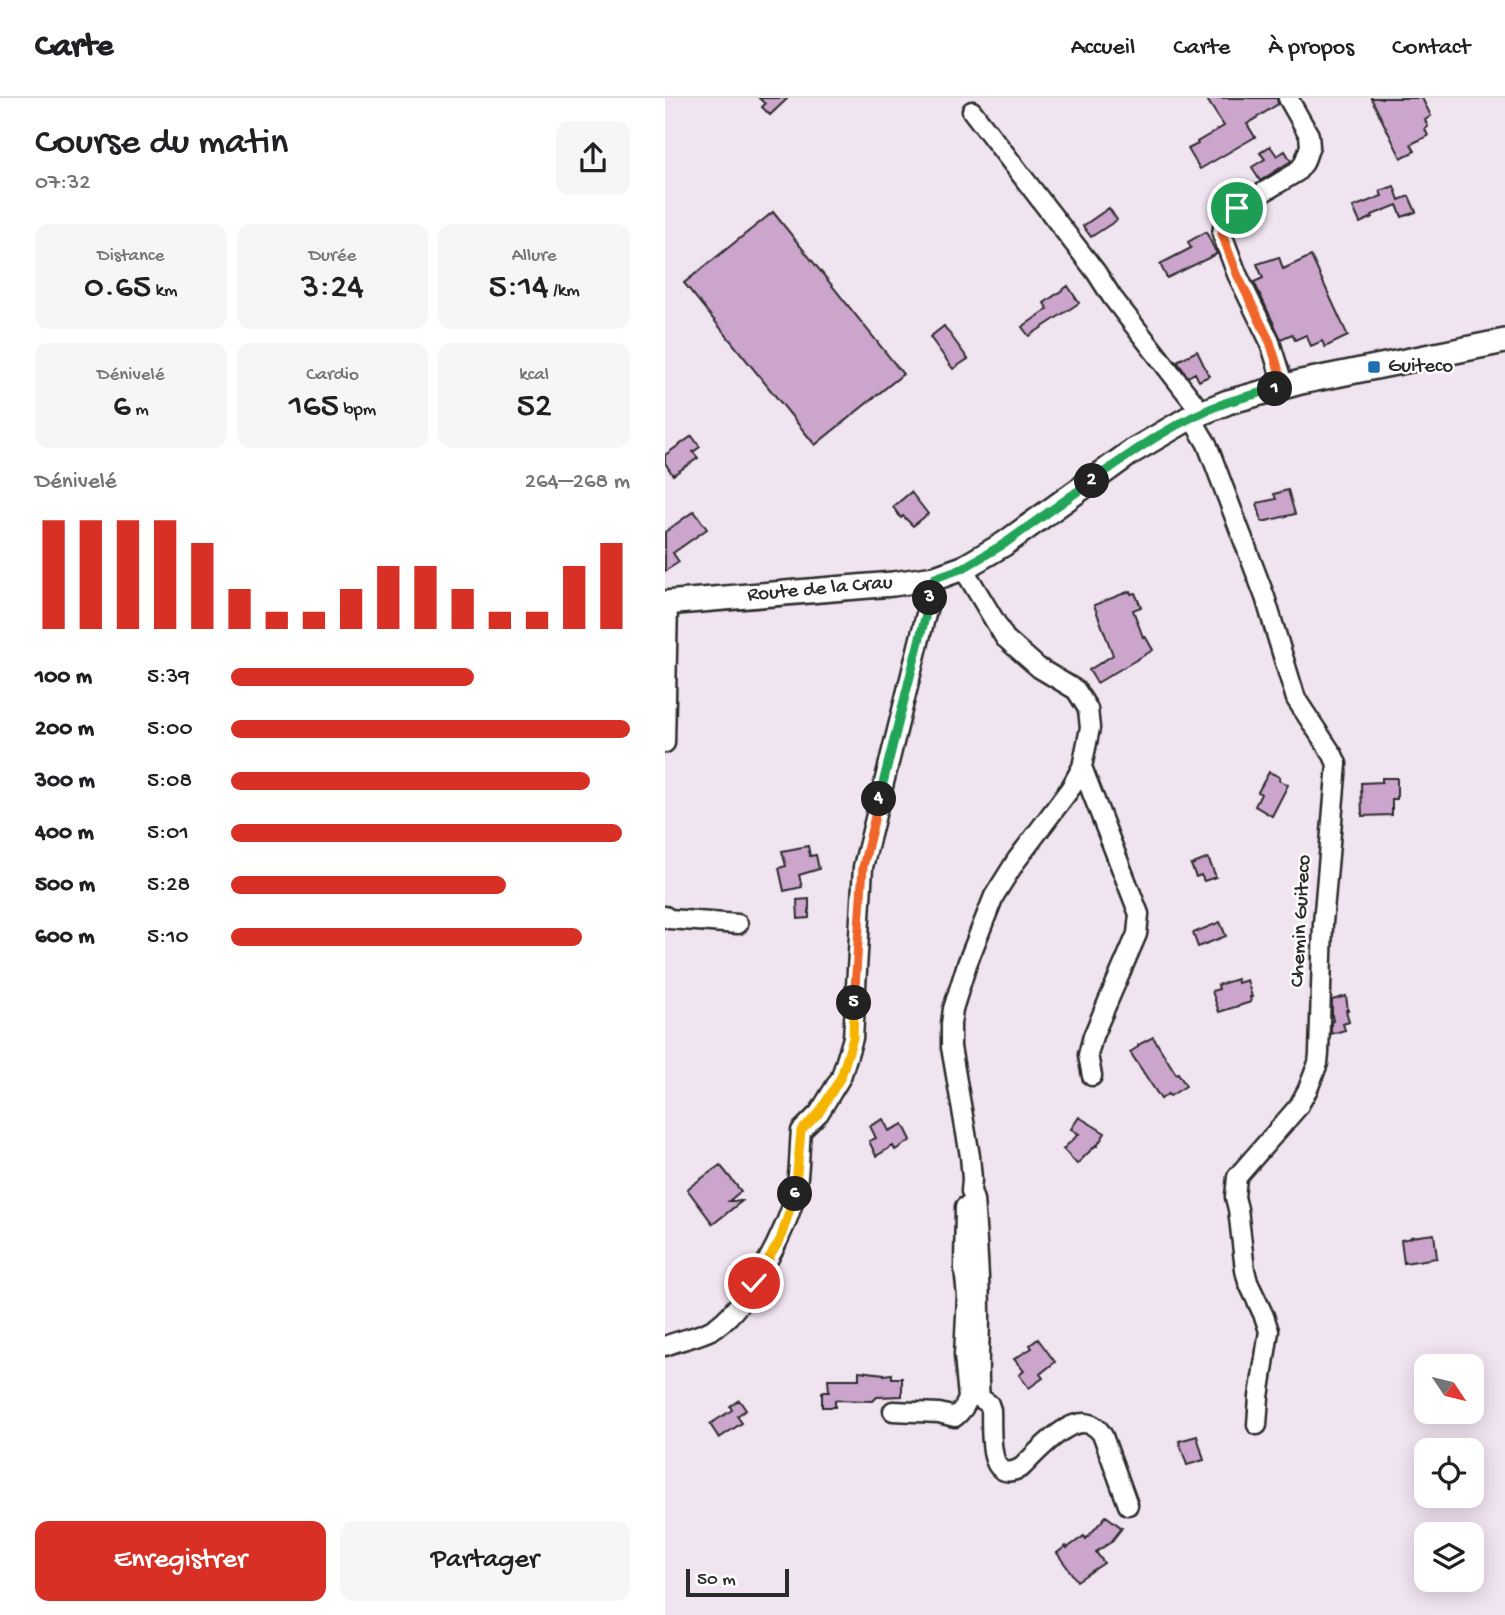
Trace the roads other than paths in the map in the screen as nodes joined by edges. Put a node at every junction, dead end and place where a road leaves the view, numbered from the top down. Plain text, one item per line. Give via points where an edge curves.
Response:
1 (1288, 98) edge
2 (972, 111) dead end
3 (1505, 341) edge
4 (1284, 387) junction
5 (1197, 415) junction
6 (963, 568) junction
7 (935, 578) junction
8 (667, 603) edge
9 (665, 743) edge
10 (1082, 767) junction
11 (665, 916) edge
12 (738, 923) dead end
13 (1092, 1076) dead end
14 (971, 1191) junction
15 (665, 1346) edge
16 (893, 1411) dead end
17 (1257, 1425) dead end
18 (1128, 1505) dead end

1 - 4 street via 1309,135 1304,163 1297,172 1237,208 1222,225 1237,274 1270,342
2 - 5 street, Chemin Guiteco via 1096,272
3 - 4 main road, Route de la Crau
4 - 5 main road, Route de la Crau
5 - 6 main road, Route de la Crau via 1133,451
5 - 17 street, Chemin Guiteco via 1265,597 1296,699 1337,764 1323,923 1318,1063 1298,1107 1237,1177 1235,1186 1245,1270 1269,1331
6 - 7 main road, Route de la Crau
6 - 10 street via 1005,638 1039,668 1076,690 1088,709 1090,729
7 - 8 main road, Route de la Crau
7 - 15 street via 863,867 853,1038 841,1077 819,1113 801,1131 796,1191 780,1240 754,1283 712,1329
8 - 9 street
10 - 13 street via 1139,914 1137,934 1090,1046
10 - 14 street via 995,896 953,1009 951,1047 970,1156
11 - 12 street
14 - 16 street via 965,1201 964,1221 967,1403 955,1417
14 - 18 street via 979,1259 978,1383 980,1398 991,1410 995,1463 1001,1470 1016,1470 1066,1427 1090,1424 1103,1436

